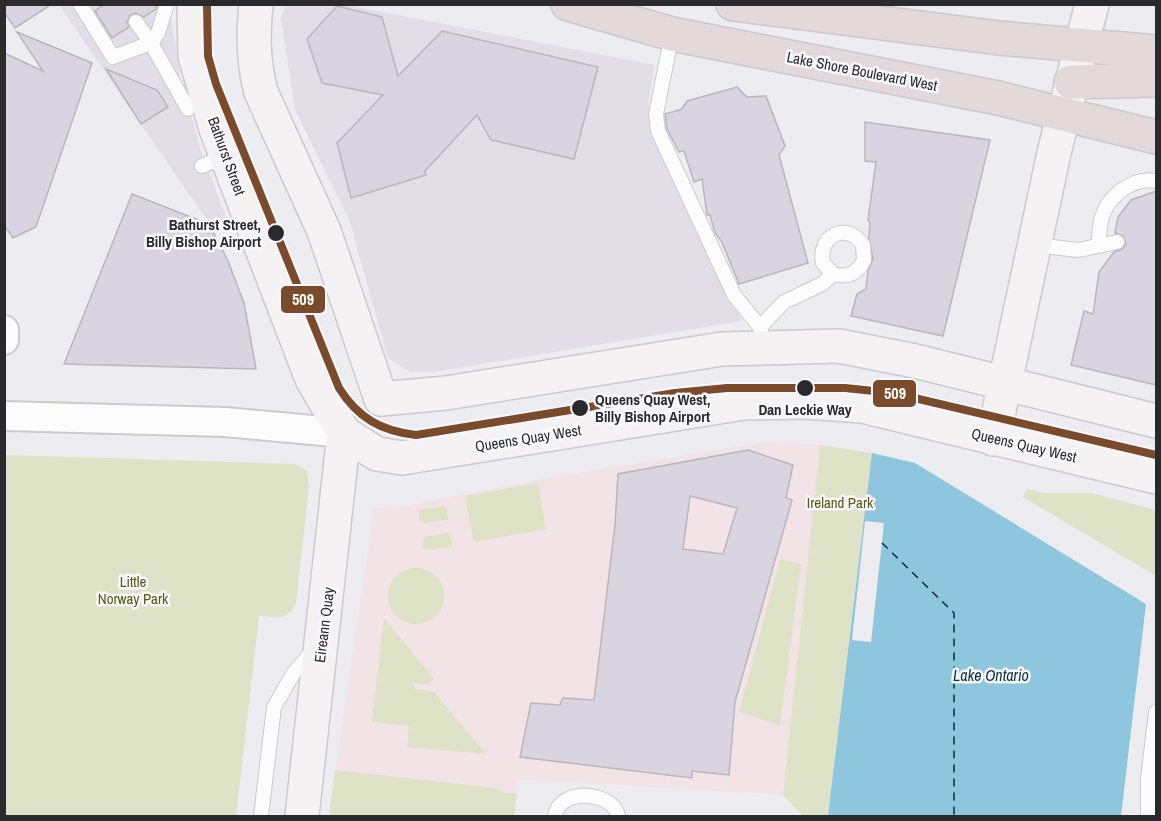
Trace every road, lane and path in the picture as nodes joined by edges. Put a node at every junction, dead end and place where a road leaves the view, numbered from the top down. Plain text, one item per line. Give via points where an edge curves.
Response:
1 (80, 4) edge
2 (167, 4) edge
3 (194, 4) edge
4 (256, 4) edge
5 (568, 4) edge
6 (733, 4) edge
7 (1092, 4) edge
8 (136, 22) dead end
9 (672, 34) junction
10 (151, 43) junction
11 (1081, 45) junction
12 (1156, 52) edge
13 (161, 60) junction
14 (188, 66) junction
15 (1156, 80) edge
16 (1071, 82) junction
17 (188, 110) dead end
18 (1063, 116) junction
19 (1156, 137) edge
20 (1156, 181) edge
21 (1117, 242) dead end
22 (1035, 245) junction
23 (1099, 246) junction
24 (833, 274) dead end
25 (4, 330) edge
26 (762, 337) junction
27 (4, 340) edge
28 (1005, 384) junction
29 (381, 399) junction
30 (4, 416) edge
31 (1156, 421) edge
32 (344, 433) junction
33 (993, 439) junction
34 (1156, 477) edge
35 (322, 639) junction
36 (1156, 712) edge
37 (1152, 748) junction
38 (1156, 768) edge
39 (261, 816) edge
40 (302, 816) edge
41 (555, 816) edge
42 (618, 816) edge
43 (1148, 816) edge

1 - 10 lane via 113,57
2 - 10 lane
3 - 14 street, Bathurst Street via 195,56
4 - 29 street via 252,42 261,92 324,231
5 - 9 highway, Lake Shore Boulevard West
6 - 11 highway
7 - 11 street
8 - 10 lane
9 - 18 highway, Lake Shore Boulevard West via 998,98
9 - 26 lane via 656,114 658,131 734,295
10 - 13 lane
11 - 12 highway
11 - 16 street
13 - 14 lane
13 - 17 lane
14 - 32 street, Bathurst Street via 214,161 312,378
15 - 16 highway
16 - 18 street
18 - 19 highway, Lake Shore Boulevard West
18 - 22 street
20 - 23 lane via 1134,182 1112,200 1102,217
21 - 23 lane
22 - 23 lane via 1078,250
22 - 28 street
24 - 26 lane via 822,284 784,302
25 - 27 street
26 - 28 street via 839,346
26 - 29 street via 722,349 458,391
28 - 31 street
28 - 33 street
29 - 32 street
30 - 32 street, Queens Quay West via 225,422
32 - 33 street, Queens Quay West via 377,454 402,458 744,403 806,402 862,406
32 - 35 street, Eireann Quay
33 - 34 street, Queens Quay West
35 - 39 lane via 293,674 274,707
35 - 40 street, Eireann Quay
36 - 37 lane
37 - 38 lane
37 - 43 lane
41 - 42 lane via 562,801 571,796 608,801 616,807

